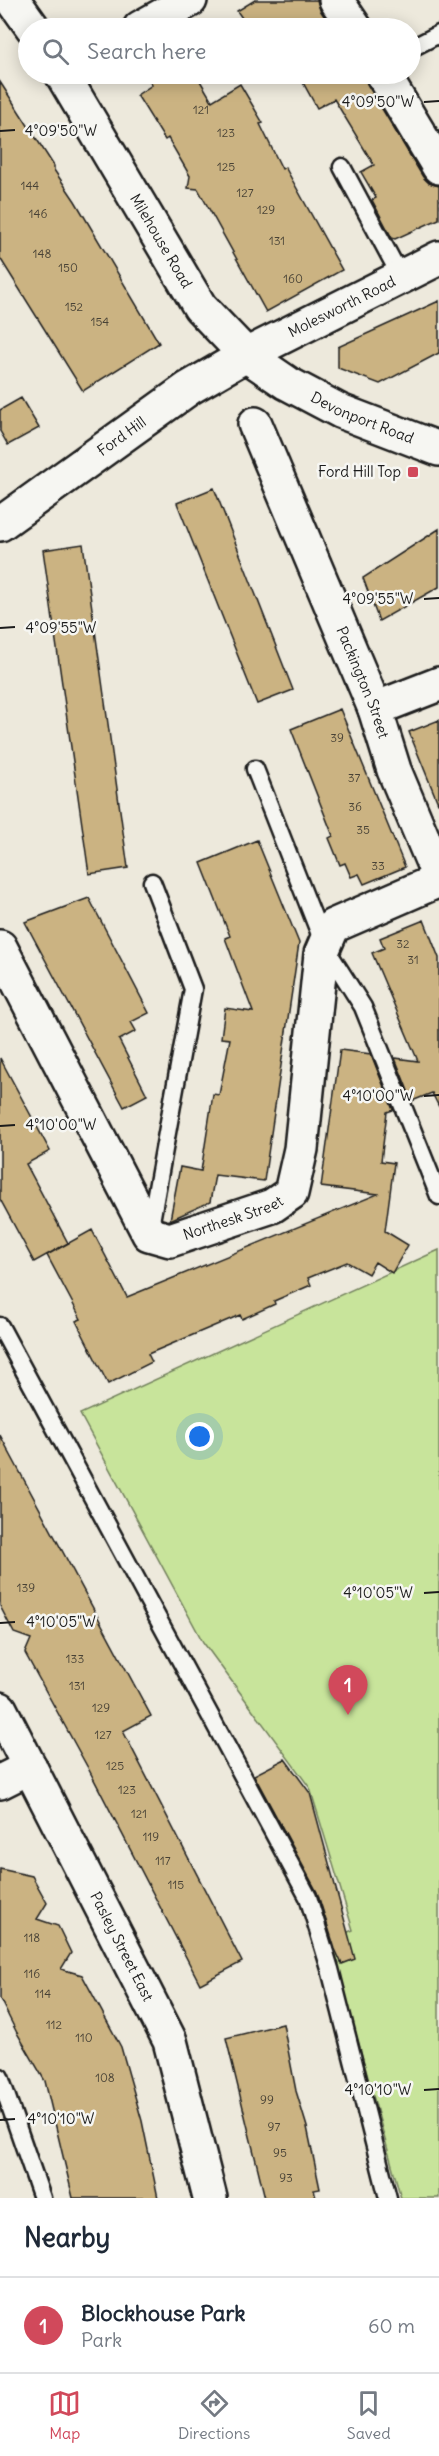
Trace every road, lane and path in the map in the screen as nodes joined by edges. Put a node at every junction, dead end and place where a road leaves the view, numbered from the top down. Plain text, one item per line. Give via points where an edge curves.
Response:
1 (14, 0) edge
2 (190, 0) edge
3 (336, 0) edge
4 (26, 18) edge
5 (158, 18) edge
6 (348, 18) edge
7 (439, 34) edge
8 (421, 44) edge
9 (68, 84) edge
10 (389, 84) edge
11 (342, 167) dead end
12 (439, 167) edge
13 (439, 258) edge
14 (402, 277) junction
15 (246, 355) junction
16 (287, 383) joint
17 (255, 424) dead end
18 (439, 449) edge
19 (0, 524) edge
20 (439, 684) edge
21 (375, 709) junction
22 (255, 769) dead end
23 (439, 879) edge
24 (152, 882) dead end
25 (0, 947) edge
26 (325, 947) junction
27 (439, 1196) edge
28 (149, 1234) junction
29 (0, 1326) edge
30 (0, 1709) edge
31 (30, 1767) junction
32 (0, 1782) edge
33 (0, 2077) edge
34 (42, 2198) edge
35 (210, 2198) edge
36 (388, 2198) edge

1 - 4 street
2 - 5 street
3 - 6 street
7 - 8 lane
9 - 15 street, Milehouse Road via 200,307
10 - 12 street
11 - 14 lane
13 - 14 street, Molesworth Road
14 - 15 street, Molesworth Road
15 - 16 street, Milehouse Road
15 - 19 street, Ford Hill via 189,388
16 - 18 street, Devonport Road via 340,411
17 - 21 street, Packington Street
20 - 21 street
21 - 23 street, Packington Street via 394,770
22 - 26 lane
23 - 26 street, Northesk Street via 333,926
24 - 28 lane via 193,989
25 - 28 street
26 - 27 lane via 363,1007
26 - 28 street, Northesk Street via 321,954 301,1149 291,1193 272,1206 170,1240
29 - 36 lane via 308,1897
30 - 31 street, Pasley Street East
31 - 32 street
31 - 35 street, Pasley Street East via 170,2041
33 - 34 lane

